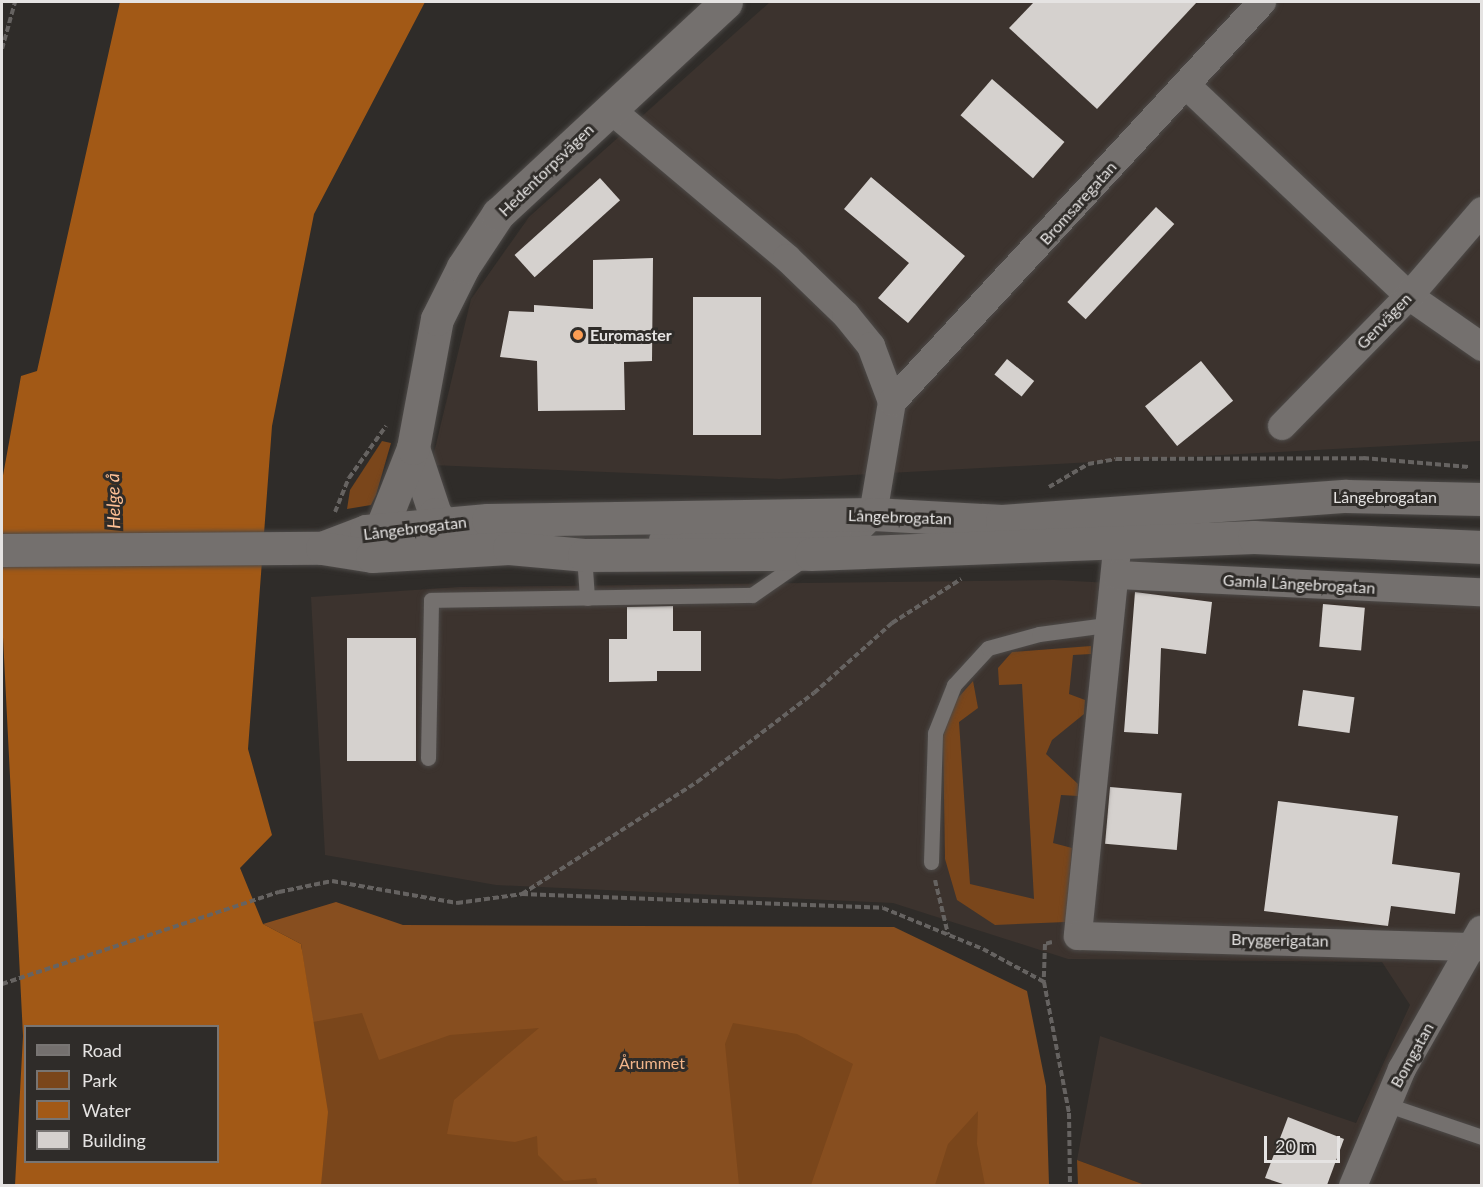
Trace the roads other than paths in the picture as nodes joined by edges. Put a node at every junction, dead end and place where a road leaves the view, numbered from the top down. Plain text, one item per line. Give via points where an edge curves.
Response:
1 (726, 2) edge
2 (1262, 2) edge
3 (1186, 85) junction
4 (610, 109) junction
5 (1482, 211) edge
6 (1409, 296) junction
7 (1482, 347) edge
8 (892, 402) junction
9 (1282, 426) dead end
10 (413, 448) junction
11 (1482, 499) edge
12 (873, 514) junction
13 (444, 524) junction
14 (381, 529) junction
15 (1118, 540) junction
16 (1482, 547) edge
17 (312, 548) junction
18 (509, 548) junction
19 (2, 550) edge
20 (467, 550) junction
21 (811, 554) junction
22 (584, 555) junction
23 (1116, 575) junction
24 (1482, 592) edge
25 (587, 598) junction
26 (1113, 624) junction
27 (428, 758) dead end
28 (931, 862) road end
29 (1479, 940) edge
30 (1385, 1104) junction
31 (1482, 1137) edge
32 (1353, 1185) edge

1 - 4 main road, Hedentorpsvägen
2 - 3 street, Bromsaregatan
3 - 6 street
3 - 8 street, Bromsaregatan
4 - 8 street via 787,258 846,315 871,346
4 - 10 main road, Hedentorpsvägen via 498,214 463,267 437,319
5 - 6 street, Genvägen
6 - 7 street
6 - 9 street, Genvägen
8 - 12 street
10 - 13 main road, Hedentorpsvägen via 423,487
10 - 14 main road, Hedentorpsvägen
11 - 12 main road, Långebrogatan via 1346,496 1002,521
12 - 13 main road, Långebrogatan
12 - 18 street via 857,530 838,535
13 - 14 main road, Långebrogatan
13 - 20 main road, Hedentorpsvägen
14 - 17 main road, Långebrogatan
15 - 16 main road, Långebrogatan via 1359,538
15 - 21 main road, Långebrogatan via 993,551
15 - 23 street
17 - 19 main road, Långebrogatan
17 - 20 main road, Långebrogatan via 372,556
18 - 20 main road, Långebrogatan
18 - 22 main road, Långebrogatan
21 - 22 main road, Långebrogatan
21 - 25 lane via 752,595
22 - 25 lane
23 - 24 street, Gamla Långebrogatan
23 - 26 street
25 - 27 lane via 431,600
26 - 28 lane via 1039,634 988,648 954,685 935,733
26 - 29 street, Bryggerigatan via 1078,936
29 - 30 street, Bomgatan
30 - 31 lane
30 - 32 street, Bomgatan

